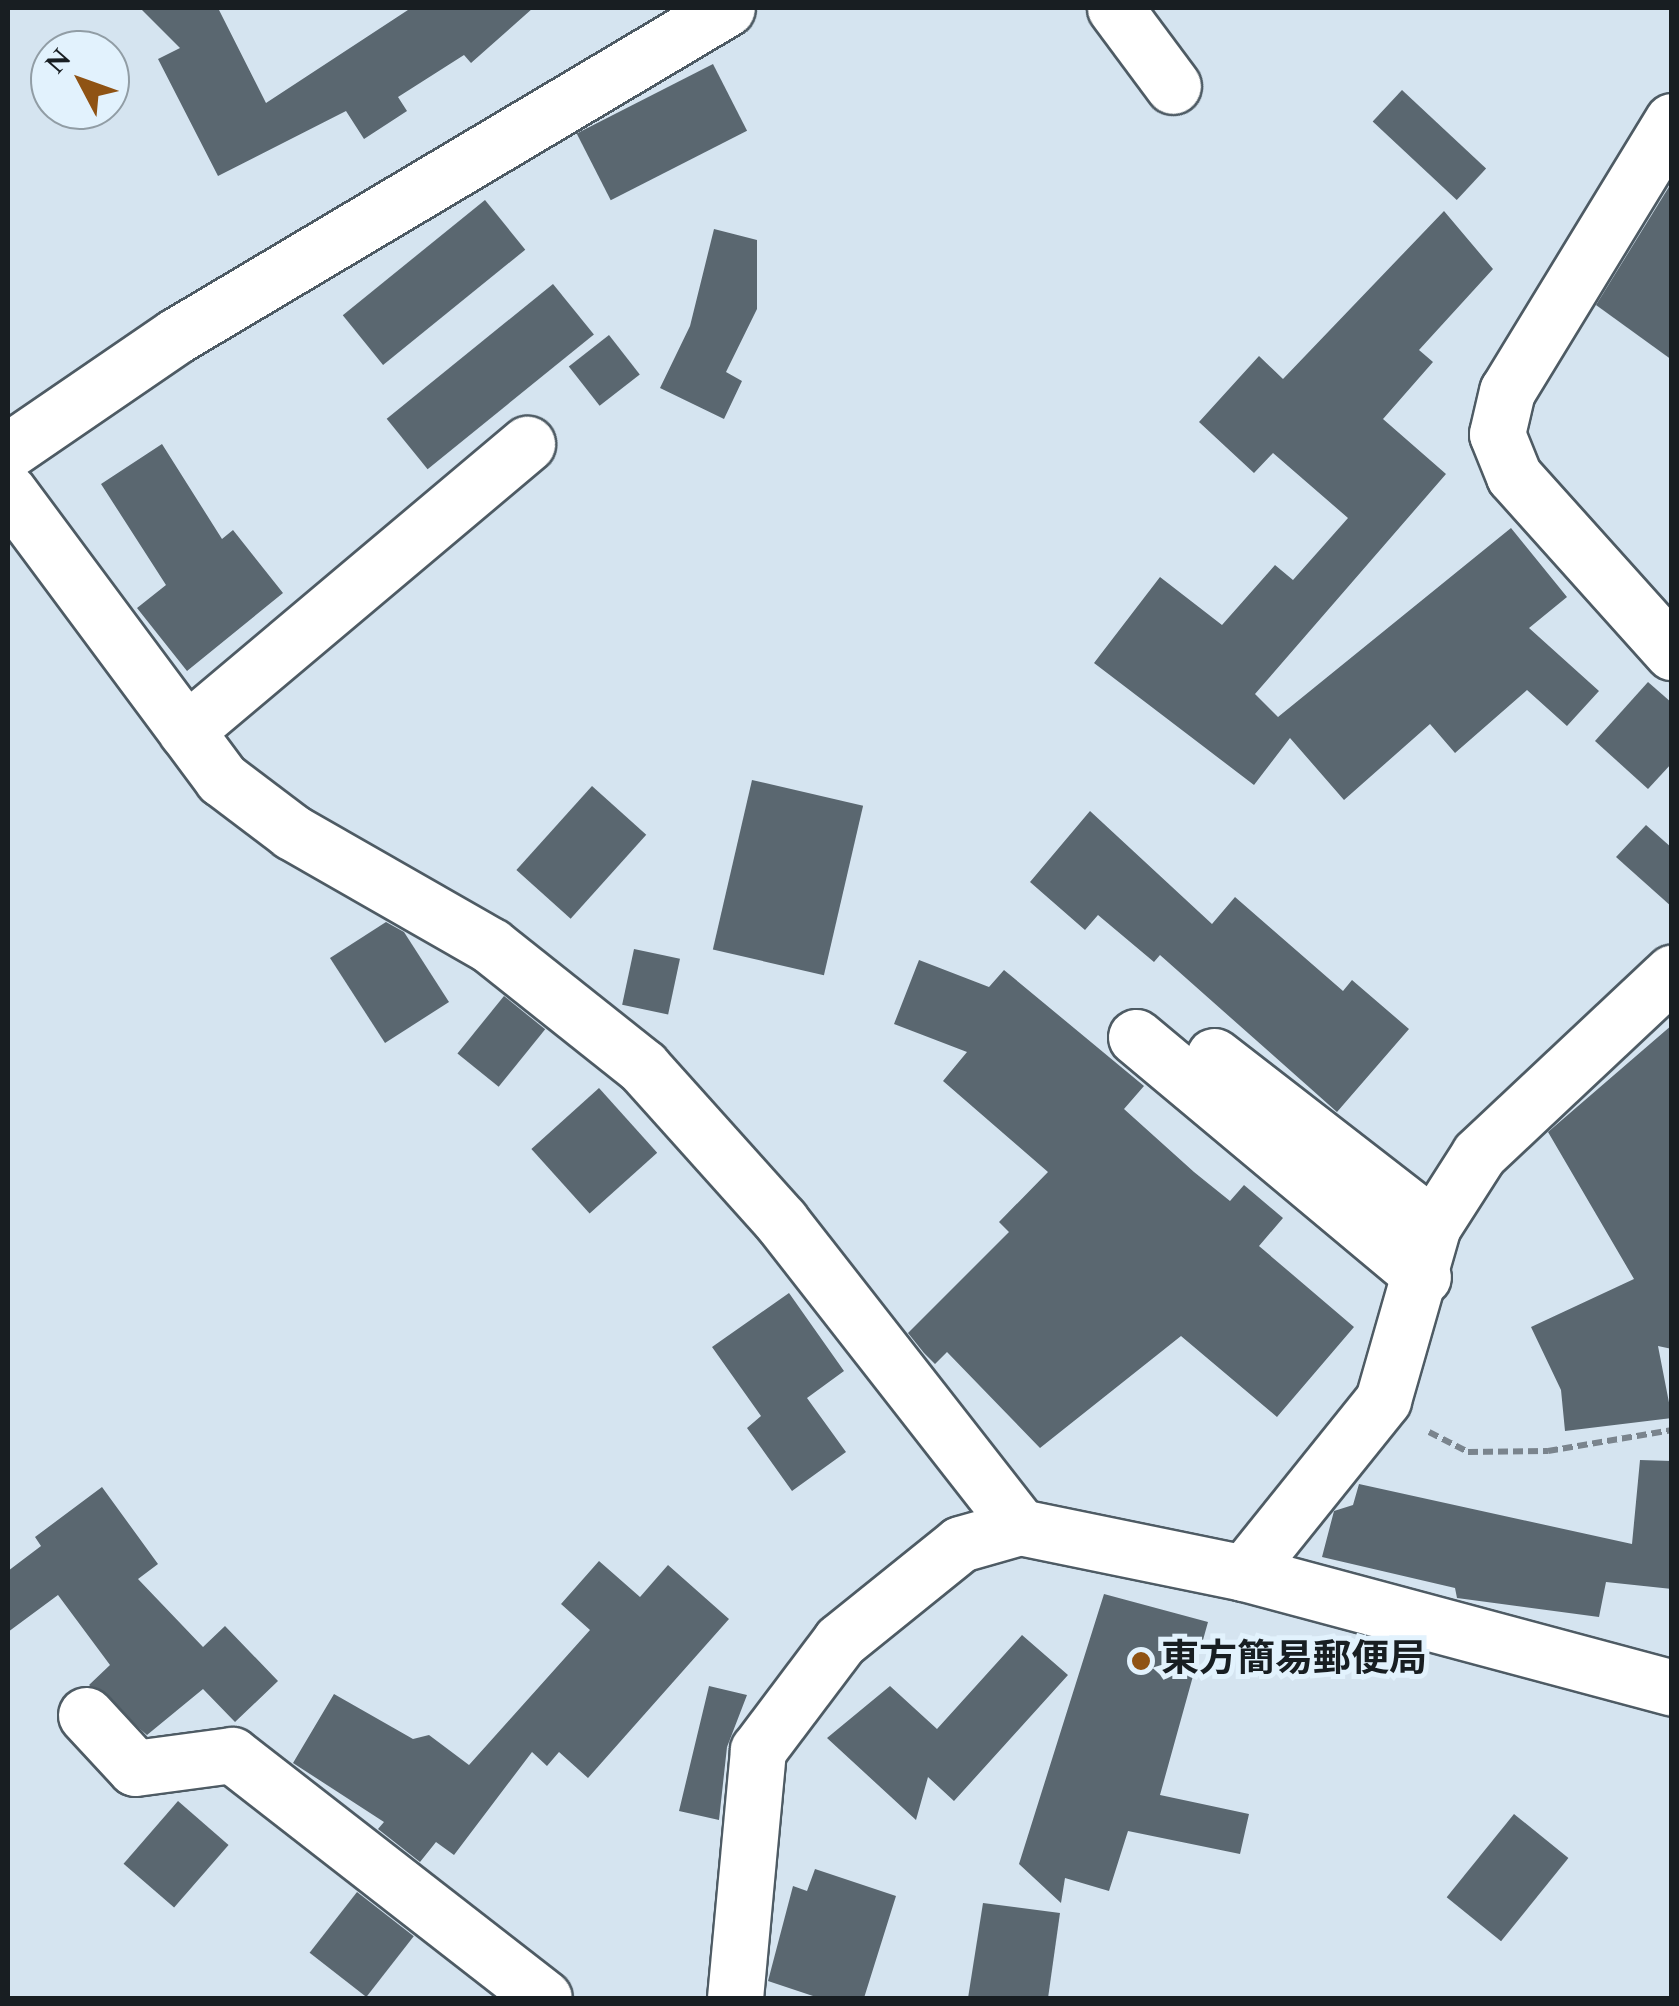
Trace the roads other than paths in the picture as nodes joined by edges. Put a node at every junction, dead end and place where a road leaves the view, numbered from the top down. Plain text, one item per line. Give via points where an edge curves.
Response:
1 (642, 8) edge
2 (728, 8) edge
3 (1114, 8) edge
4 (612, 75) junction
5 (1173, 86) dead end
6 (1672, 120) edge
7 (527, 444) dead end
8 (8, 450) edge
9 (8, 490) edge
10 (1672, 652) edge
11 (186, 731) junction
12 (1672, 973) edge
13 (1144, 1022) dead end
14 (1428, 1252) junction
15 (1020, 1527) junction
16 (1244, 1573) junction
17 (1672, 1688) edge
18 (86, 1715) dead end
19 (544, 1998) edge
20 (735, 1998) edge

1 - 4 street
2 - 4 street
3 - 5 street
4 - 8 street via 176,336
6 - 10 street via 1507,391 1497,434 1514,476
7 - 11 street
9 - 11 street
11 - 15 street via 222,779 292,832 491,946 643,1067 780,1221
12 - 14 street via 1479,1154
13 - 14 street
14 - 16 street via 1383,1400
15 - 16 street
15 - 20 street via 960,1544 840,1641 758,1750
16 - 17 street
18 - 19 street via 136,1768 232,1755

